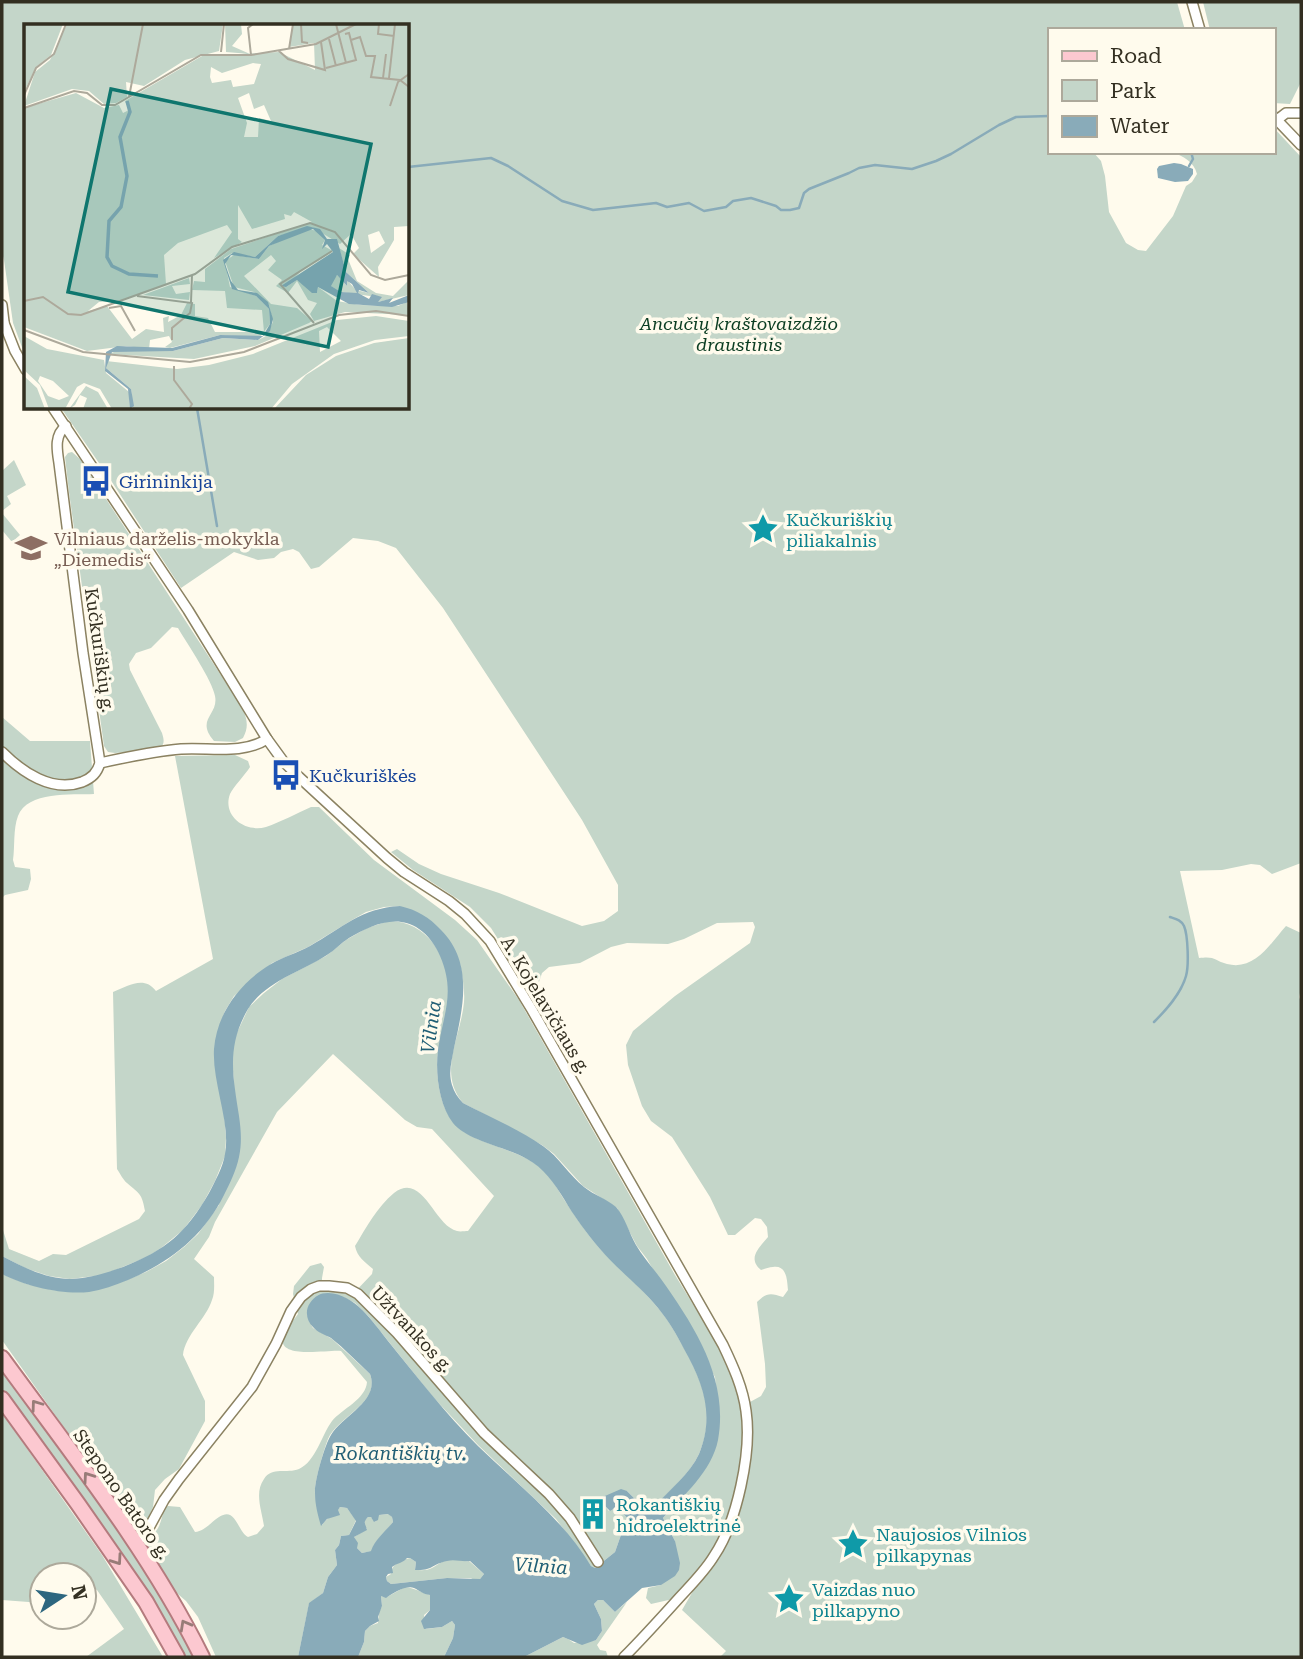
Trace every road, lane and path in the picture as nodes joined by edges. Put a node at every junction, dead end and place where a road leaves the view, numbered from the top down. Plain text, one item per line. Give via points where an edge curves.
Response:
1 (1192, 2) edge
2 (1199, 28) edge
3 (1301, 113) edge
4 (1275, 118) edge
5 (1301, 145) edge
6 (2, 305) edge
7 (3, 321) edge
8 (24, 367) edge
9 (54, 410) edge
10 (66, 426) junction
11 (267, 738) junction
12 (2, 751) edge
13 (100, 763) junction
14 (2, 1358) edge
15 (2, 1399) edge
16 (135, 1543) junction
17 (598, 1562) dead end
18 (177, 1657) edge
19 (202, 1657) edge
20 (624, 1657) edge

1 - 2 street
3 - 4 street
4 - 5 street
6 - 7 street
7 - 8 street
9 - 10 street, A. Kojelavičiaus g.
10 - 11 street, A. Kojelavičiaus g.
10 - 13 street, Kučkuriškių g. via 59,433 57,451
11 - 13 street via 248,747 182,749
11 - 20 street, A. Kojelavičiaus g. via 299,777 387,858 457,908 490,941 734,1368 748,1433 732,1519 714,1556
12 - 13 street via 30,775 58,784 89,778 98,772
16 -> 14 main road, Stepono Batoro g.
15 -> 18 main road via 146,1602
16 - 17 street, Užtvankos g. via 252,1387 301,1297 311,1289 329,1286 358,1294 397,1333 484,1433 550,1494
19 -> 16 main road, Stepono Batoro g.

